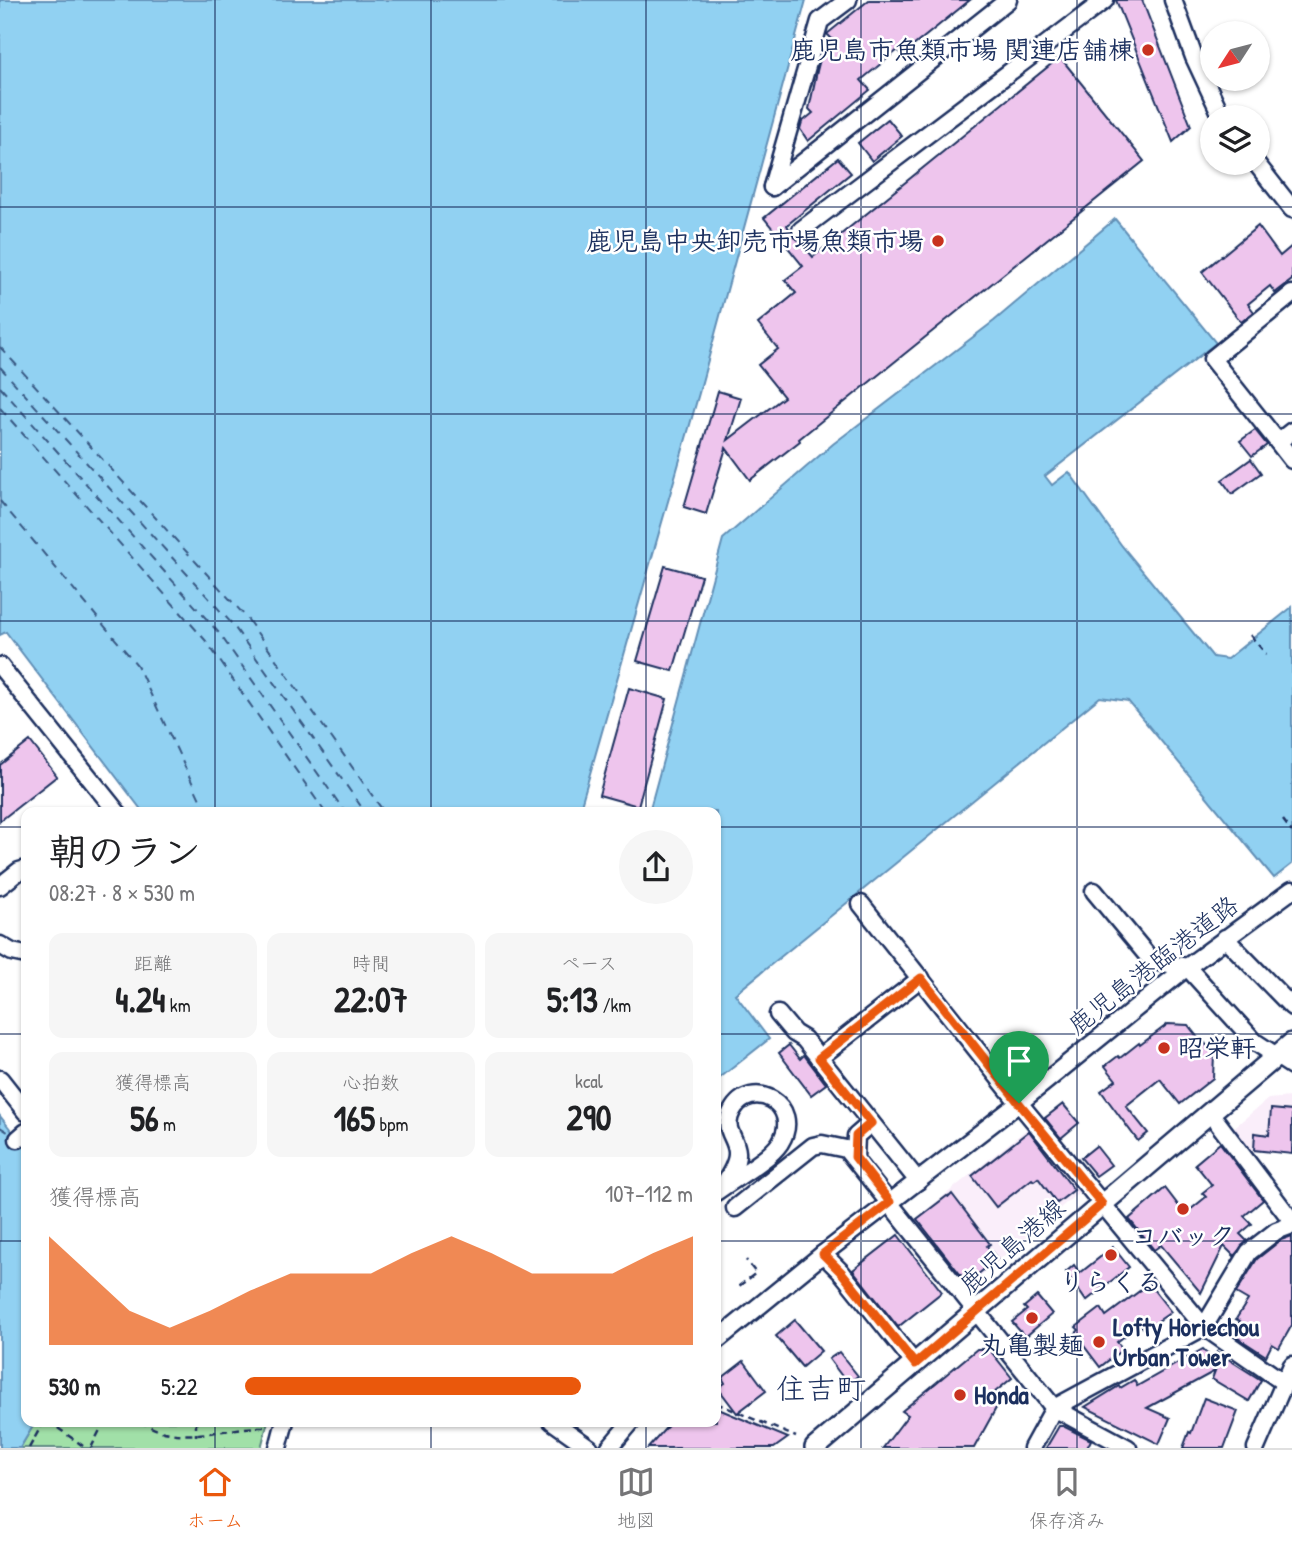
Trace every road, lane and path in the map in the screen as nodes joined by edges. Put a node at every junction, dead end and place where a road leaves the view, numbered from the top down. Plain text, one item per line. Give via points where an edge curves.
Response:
1 (848, 0) edge
2 (1008, 0) edge
3 (1105, 0) edge
4 (1173, 0) edge
5 (1216, 105) edge
6 (1265, 175) edge
7 (1292, 209) edge
8 (801, 230) dead end
9 (1292, 294) edge
10 (1292, 431) edge
11 (1278, 442) junction
12 (1292, 460) edge
13 (1250, 635) dead end
14 (1266, 654) dead end
15 (0, 666) edge
16 (113, 807) edge
17 (1283, 820) dead end
18 (1292, 832) edge
19 (21, 870) edge
20 (0, 886) edge
21 (1292, 890) edge
22 (1094, 891) dead end
23 (861, 904) dead end
24 (1225, 938) junction
25 (0, 945) edge
26 (21, 954) edge
27 (1187, 967) junction
28 (921, 978) junction
29 (1292, 1007) edge
30 (778, 1014) dead end
31 (1292, 1043) edge
32 (819, 1058) junction
33 (1284, 1062) edge
34 (0, 1079) edge
35 (1019, 1103) junction
36 (21, 1106) edge
37 (1211, 1114) junction
38 (871, 1123) junction
39 (733, 1142) junction
40 (768, 1153) junction
41 (855, 1157) junction
42 (918, 1181) junction
43 (721, 1186) edge
44 (721, 1188) edge
45 (890, 1202) junction
46 (1102, 1204) junction
47 (736, 1208) dead end
48 (1292, 1223) edge
49 (823, 1254) junction
50 (746, 1260) dead end
51 (739, 1286) dead end
52 (976, 1312) junction
53 (1204, 1327) junction
54 (721, 1337) edge
55 (915, 1364) junction
56 (1292, 1365) edge
57 (1288, 1382) edge
58 (721, 1405) edge
59 (1054, 1408) junction
60 (42, 1427) edge
61 (55, 1427) edge
62 (101, 1427) edge
63 (150, 1427) edge
64 (196, 1427) edge
65 (266, 1427) dead end
66 (283, 1427) edge
67 (560, 1427) edge
68 (627, 1427) edge
69 (196, 1436) junction
70 (796, 1437) dead end
71 (29, 1448) edge
72 (86, 1448) edge
73 (91, 1448) edge
74 (278, 1448) edge
75 (590, 1448) edge
76 (609, 1448) edge
77 (815, 1448) edge
78 (1032, 1448) edge
79 (1128, 1448) edge
80 (1256, 1448) edge

1 - 2 street via 820,22 772,187
3 - 8 street
4 - 5 street
6 - 7 street
9 - 11 street via 1212,359
10 - 11 street
11 - 12 street
13 - 14 path
15 - 16 street
17 - 18 path
19 - 20 street
21 - 24 street, 鹿児島港臨港道路
22 - 27 street via 1152,961
23 - 28 street
24 - 27 street, 鹿児島港臨港道路
24 - 29 street
25 - 26 street
27 - 33 street via 1255,1042
27 - 35 street, 鹿児島港臨港道路
28 - 32 street
28 - 35 street
30 - 32 street
31 - 33 main road, 鹿児島港線
32 - 38 street
33 - 37 main road, 鹿児島港線
34 - 36 street
35 - 42 street, 鹿児島港臨港道路
35 - 46 street
37 - 46 main road, 鹿児島港線
37 - 48 street
38 - 41 street via 856,1136
38 - 42 street
39 - 40 street via 752,1153
39 - 40 street via 728,1131 732,1111 751,1096 771,1098 780,1105 787,1125 779,1145
39 - 43 street via 737,1153
40 - 44 street
41 - 45 street
41 - 47 street via 840,1146 813,1146
42 - 45 street, 鹿児島港臨港道路
45 - 49 street, 鹿児島港臨港道路
45 - 52 street
46 - 52 main road, 鹿児島港線
46 - 53 street
48 - 53 street via 1249,1252
49 - 54 street, 鹿児島港臨港道路
49 - 55 street
50 - 51 path via 756,1273
52 - 55 main road, 鹿児島港線
52 - 59 street
53 - 57 street
53 - 59 street
55 - 77 main road, 鹿児島港線
56 - 57 street
57 - 80 street
58 - 70 path
59 - 78 street
59 - 79 street
60 - 71 path
61 - 72 path
62 - 73 path
63 - 69 path
64 - 69 path
65 - 69 path
66 - 74 street
67 - 75 street
68 - 76 street

